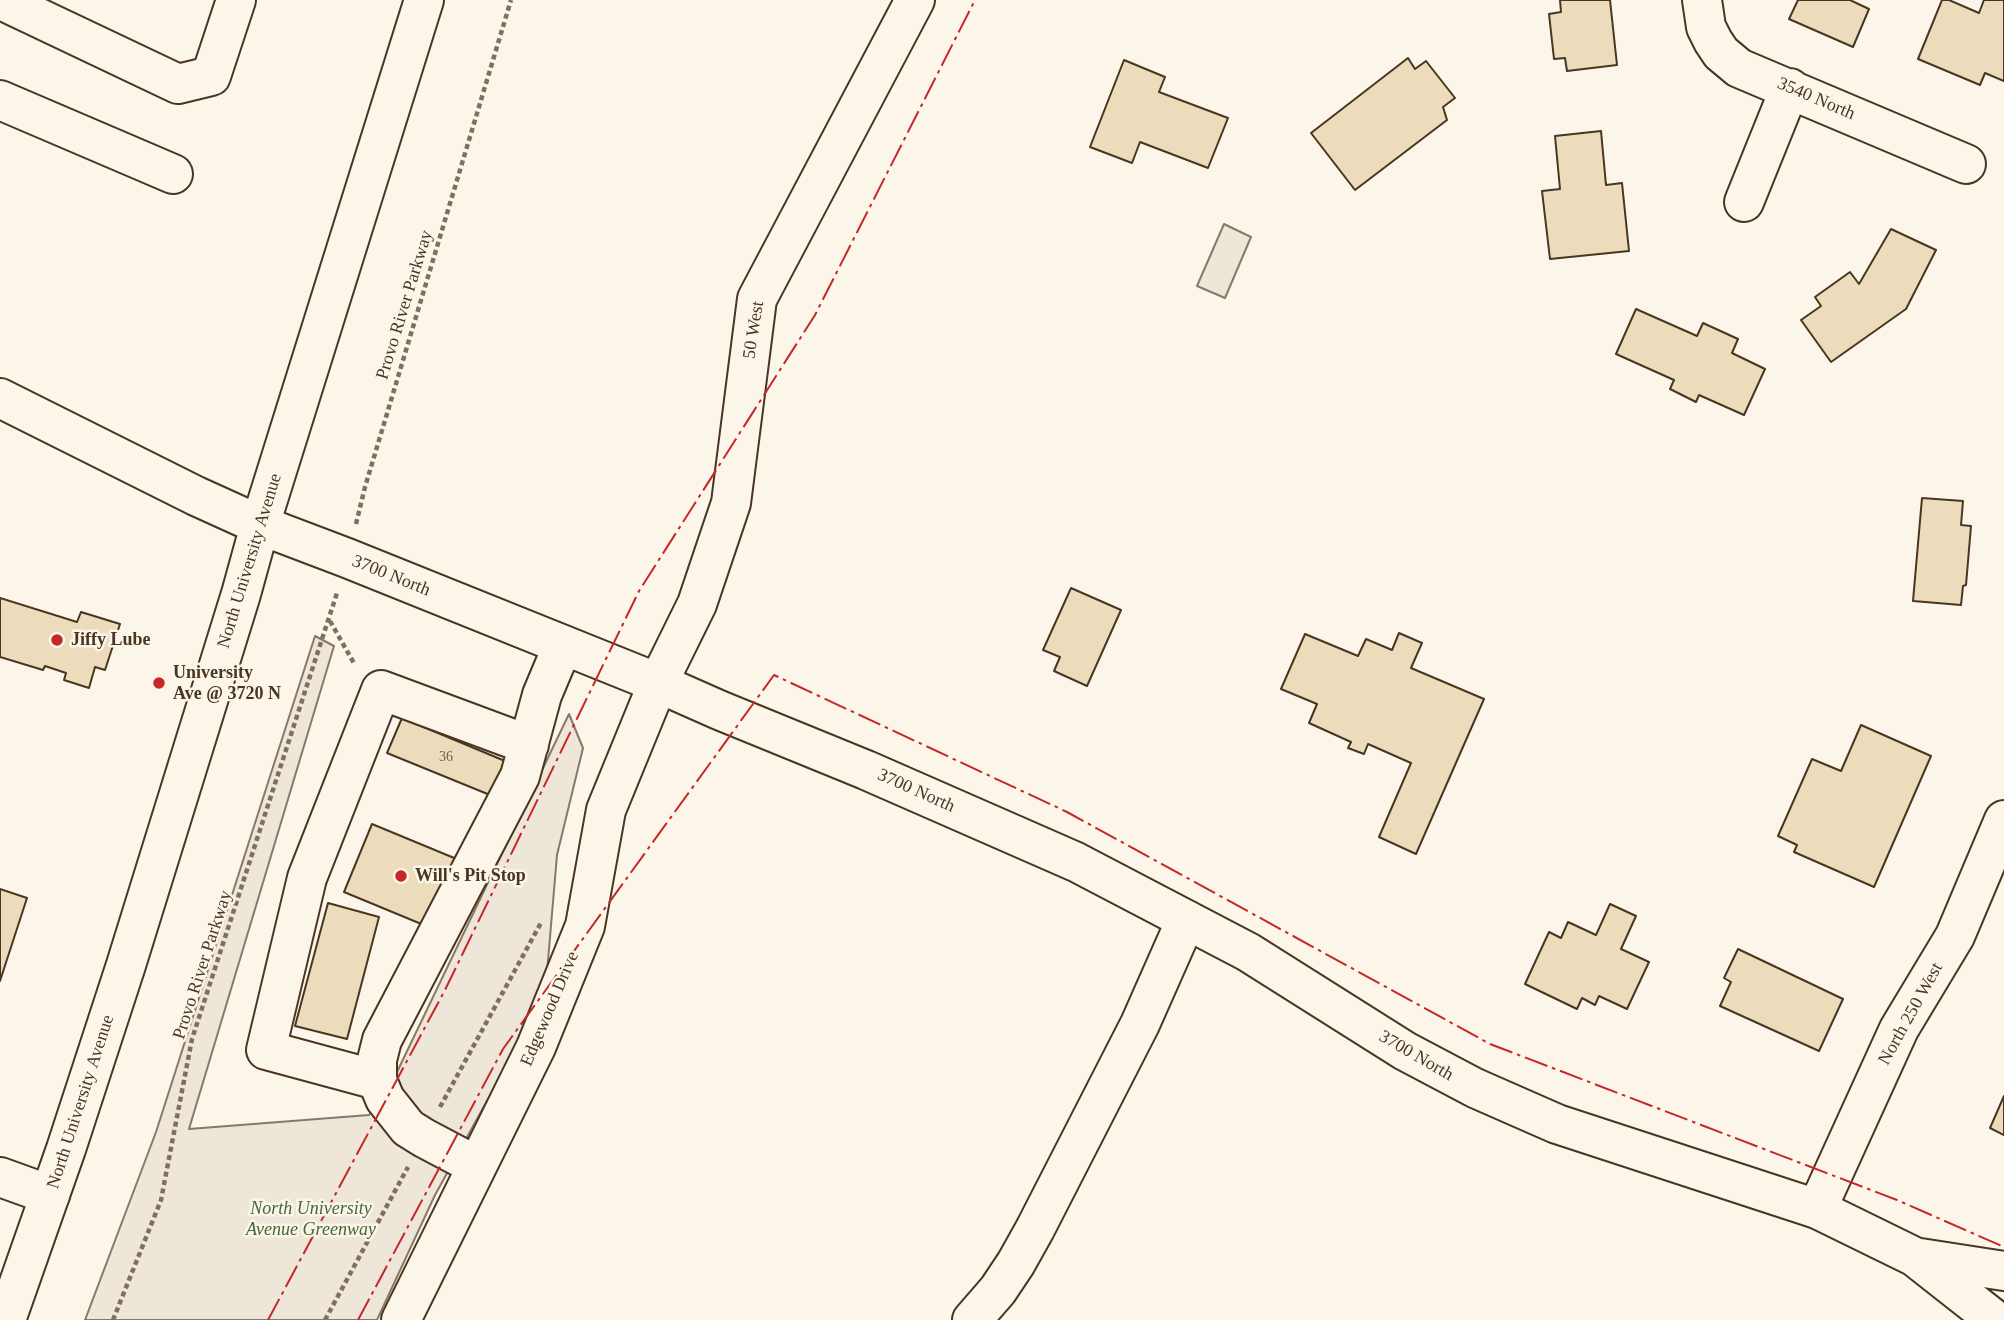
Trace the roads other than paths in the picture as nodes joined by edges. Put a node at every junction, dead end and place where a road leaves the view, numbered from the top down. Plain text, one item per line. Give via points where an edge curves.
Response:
1 (1, 0) edge
2 (236, 0) edge
3 (424, 0) edge
4 (915, 0) edge
5 (1702, 0) edge
6 (1790, 88) junction
7 (0, 100) edge
8 (1966, 164) dead end
9 (173, 174) dead end
10 (1744, 202) dead end
11 (0, 398) edge
12 (260, 526) junction
13 (563, 645) junction
14 (658, 683) junction
15 (529, 745) junction
16 (2004, 820) edge
17 (1186, 920) junction
18 (377, 1080) junction
19 (477, 1166) junction
20 (0, 1177) edge
21 (50, 1195) junction
22 (1817, 1209) junction
23 (1915, 1257) junction
24 (2004, 1271) edge
25 (6, 1320) edge
26 (401, 1320) edge
27 (972, 1320) edge
28 (1994, 1320) edge

1 - 2 main road via 178,85 211,76
3 - 12 main road, North University Avenue
4 - 14 main road, 50 West via 757,299 731,503 697,604
5 - 6 main road, 3540 North via 1706,27 1721,53 1739,68
6 - 8 main road, 3540 North
6 - 10 main road
7 - 9 main road
11 - 12 main road, 3700 North
12 - 13 main road, 3700 North
12 - 21 main road, North University Avenue
13 - 14 main road, 3700 North
13 - 15 main road via 542,695
14 - 17 main road, 3700 North via 1076,862
14 - 19 main road, Edgewood Drive via 606,810 585,926 536,1047
15 - 18 main road via 520,776 382,1040
15 - 18 main road via 382,690 307,878 265,1050
16 - 22 main road, North 250 West via 1955,936 1899,1030
17 - 22 main road, 3700 North via 1475,1088 1557,1124
17 - 27 main road via 1140,1024 1035,1229 999,1290
18 - 19 main road via 384,1099 408,1128
19 - 26 main road, Edgewood Drive
20 - 21 main road
21 - 25 main road, North University Avenue
22 - 23 main road, 3700 North
23 - 24 main road
23 - 28 main road

